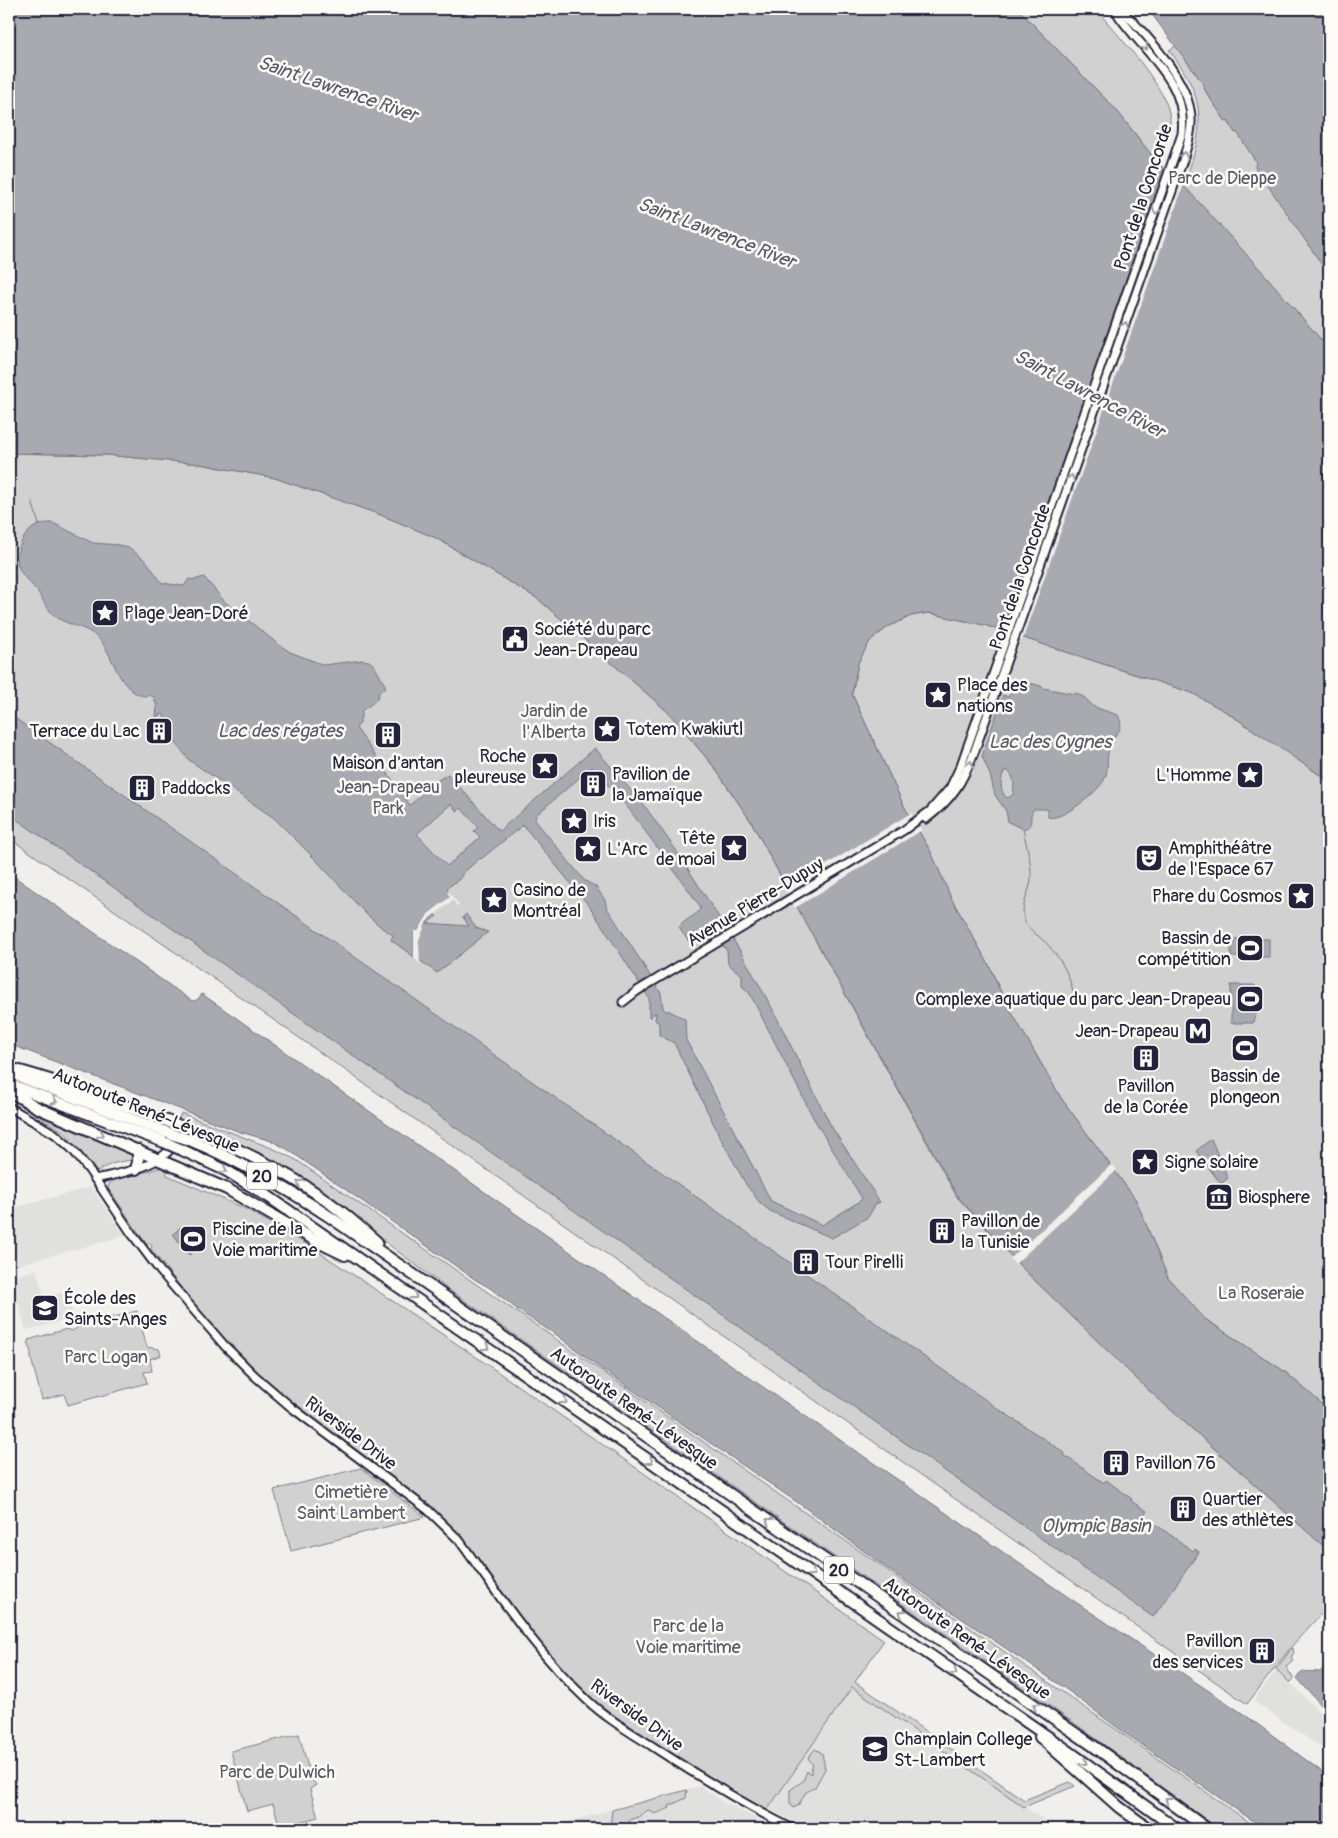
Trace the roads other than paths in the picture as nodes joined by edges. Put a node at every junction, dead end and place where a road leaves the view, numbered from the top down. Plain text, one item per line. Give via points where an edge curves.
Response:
1 (1115, 9) edge
2 (1120, 9) edge
3 (904, 830) junction
4 (623, 1002) dead end
5 (9, 1068) edge
6 (9, 1072) edge
7 (9, 1084) edge
8 (9, 1092) edge
9 (9, 1107) edge
10 (185, 1127) junction
11 (138, 1150) junction
12 (159, 1159) junction
13 (136, 1169) junction
14 (95, 1180) junction
15 (379, 1272) junction
16 (417, 1277) junction
17 (1016, 1714) junction
18 (1119, 1807) junction
19 (793, 1829) edge
20 (1137, 1829) edge
21 (1148, 1829) edge
22 (1178, 1829) edge
23 (1207, 1829) edge

1 -> 3 street, Pont de la Concorde via 1177,91 1183,111 1182,134 961,765 950,788 937,804
3 -> 2 street, Pont de la Concorde via 944,805 966,772 1191,132 1189,103 1183,87 1168,63
3 - 4 street, Avenue Pierre-Dupuy
5 - 10 highway via 45,1077
6 - 16 highway, Autoroute René-Lévesque / 20, bridge via 186,1139 242,1165 304,1200
7 -> 15 highway, Autoroute René-Lévesque / 20, bridge via 164,1142 218,1167 253,1186
8 -> 11 highway via 38,1108
9 - 14 street, Riverside Drive via 67,1143
10 - 12 street via 176,1144
16 -> 10 highway via 340,1210 302,1184 239,1150
11 - 12 highway
11 - 13 highway
12 - 13 street
12 - 15 highway via 227,1189 318,1242
13 - 14 street
14 - 19 street, Riverside Drive via 154,1264 233,1355 291,1407 441,1521 459,1540 531,1638 590,1703 708,1782
15 -> 17 highway, Autoroute René-Lévesque / 20
23 -> 16 highway, Autoroute René-Lévesque / 20 via 1102,1751
17 - 18 highway
17 -> 22 highway, Autoroute René-Lévesque / 20
18 - 20 highway
18 - 21 highway

